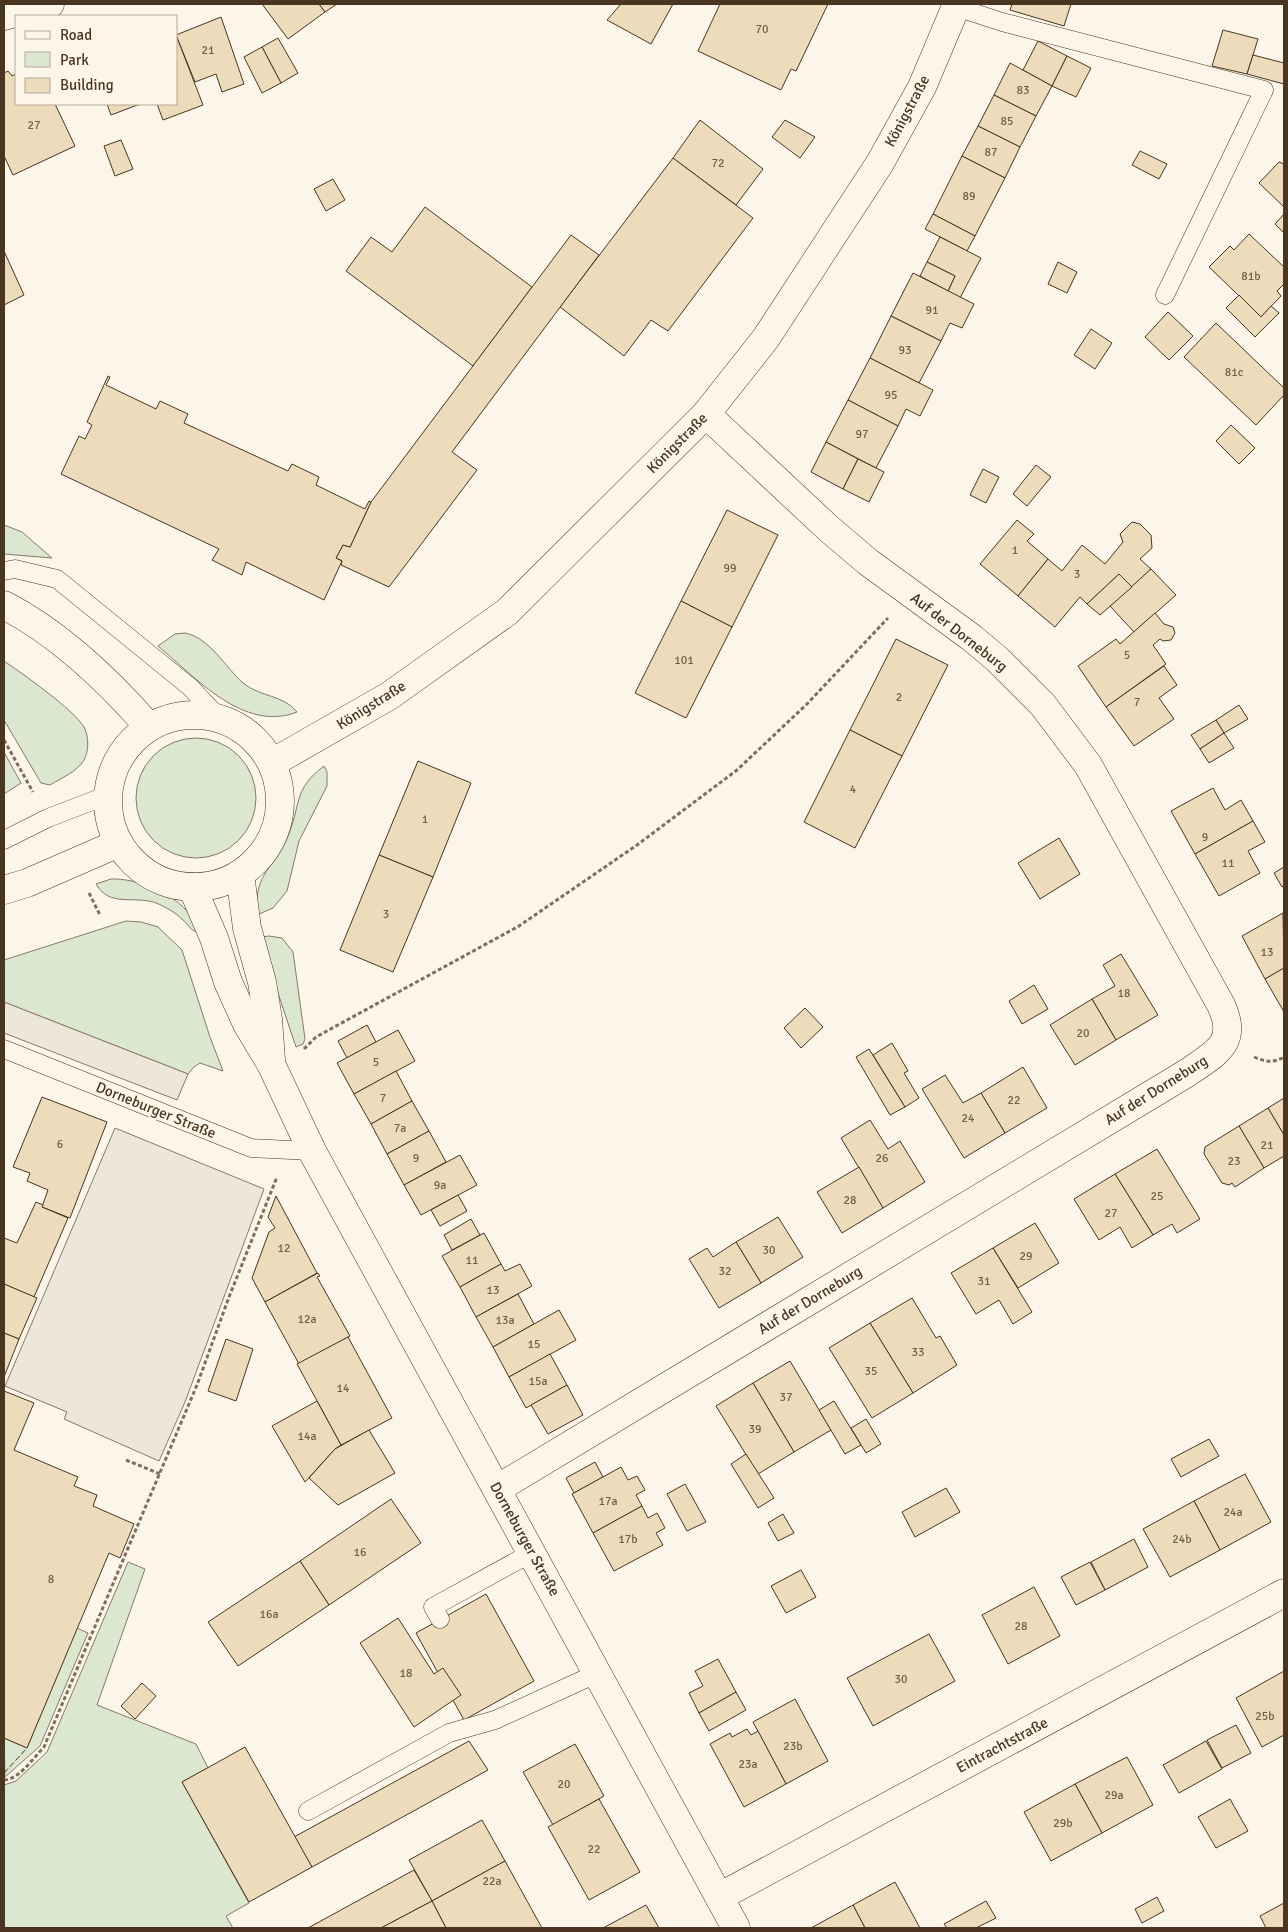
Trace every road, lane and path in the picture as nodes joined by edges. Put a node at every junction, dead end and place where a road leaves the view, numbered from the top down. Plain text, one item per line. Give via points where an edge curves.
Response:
1 (50, 4) edge
2 (956, 6) edge
3 (4, 16) edge
4 (1165, 296) dead end
5 (706, 414) junction
6 (4, 570) edge
7 (911, 594) junction
8 (4, 605) edge
9 (219, 718) junction
10 (149, 727) junction
11 (4, 740) edge
12 (272, 763) junction
13 (34, 794) dead end
14 (108, 795) junction
15 (4, 840) edge
16 (119, 843) junction
17 (240, 874) junction
18 (86, 887) dead end
19 (192, 887) junction
20 (4, 890) edge
21 (100, 915) dead end
22 (4, 1049) edge
23 (271, 1064) junction
24 (280, 1150) junction
25 (312, 1151) junction
26 (126, 1460) dead end
27 (160, 1474) junction
28 (497, 1489) junction
29 (532, 1552) junction
30 (1284, 1593) edge
31 (440, 1620) dead end
32 (598, 1672) junction
33 (4, 1780) edge
34 (308, 1811) dead end
35 (719, 1897) junction
36 (736, 1928) edge

1 - 3 street
2 - 4 lane, Königstraße via 1012,24 1264,90
2 - 5 street, Königstraße via 922,86 880,163 766,338
5 - 7 street, Auf der Dorneburg via 828,528
5 - 12 street, Königstraße via 507,612 389,696
6 - 9 lane via 15,569 57,579 190,688
7 - 23 path via 865,645 737,770 676,816 519,926 316,1038 307,1048
7 - 28 street, Auf der Dorneburg via 997,659 1043,705 1067,735 1088,765 1221,1005 1229,1035 1216,1051 1187,1073
8 - 10 street via 48,633 107,680
9 - 10 street via 195,714 171,717
9 - 12 street via 241,728 259,743
10 - 14 street via 132,740 120,756
11 - 13 path
12 - 17 street via 279,790 277,825 269,844
14 - 15 lane via 48,818
14 - 16 street via 108,812
16 - 19 street via 132,861 150,874 170,884
16 - 20 street
17 - 19 street via 217,884
17 - 23 street, Dorneburger Straße via 247,928 265,1000
18 - 21 path
19 - 23 street, Dorneburger Straße via 214,938 228,982 247,1024
22 - 24 lane, Dorneburger Straße via 251,1148
23 - 25 street, Dorneburger Straße
24 - 25 lane, Dorneburger Straße
24 - 27 path via 276,1182
25 - 28 street, Dorneburger Straße
26 - 27 path
27 - 33 path via 44,1747 18,1774
28 - 29 street, Dorneburger Straße
29 - 31 lane via 433,1607
29 - 32 street, Dorneburger Straße
30 - 35 street, Eintrachtstraße
32 - 34 lane via 449,1733
32 - 35 street, Dorneburger Straße
35 - 36 street, Dorneburger Straße

